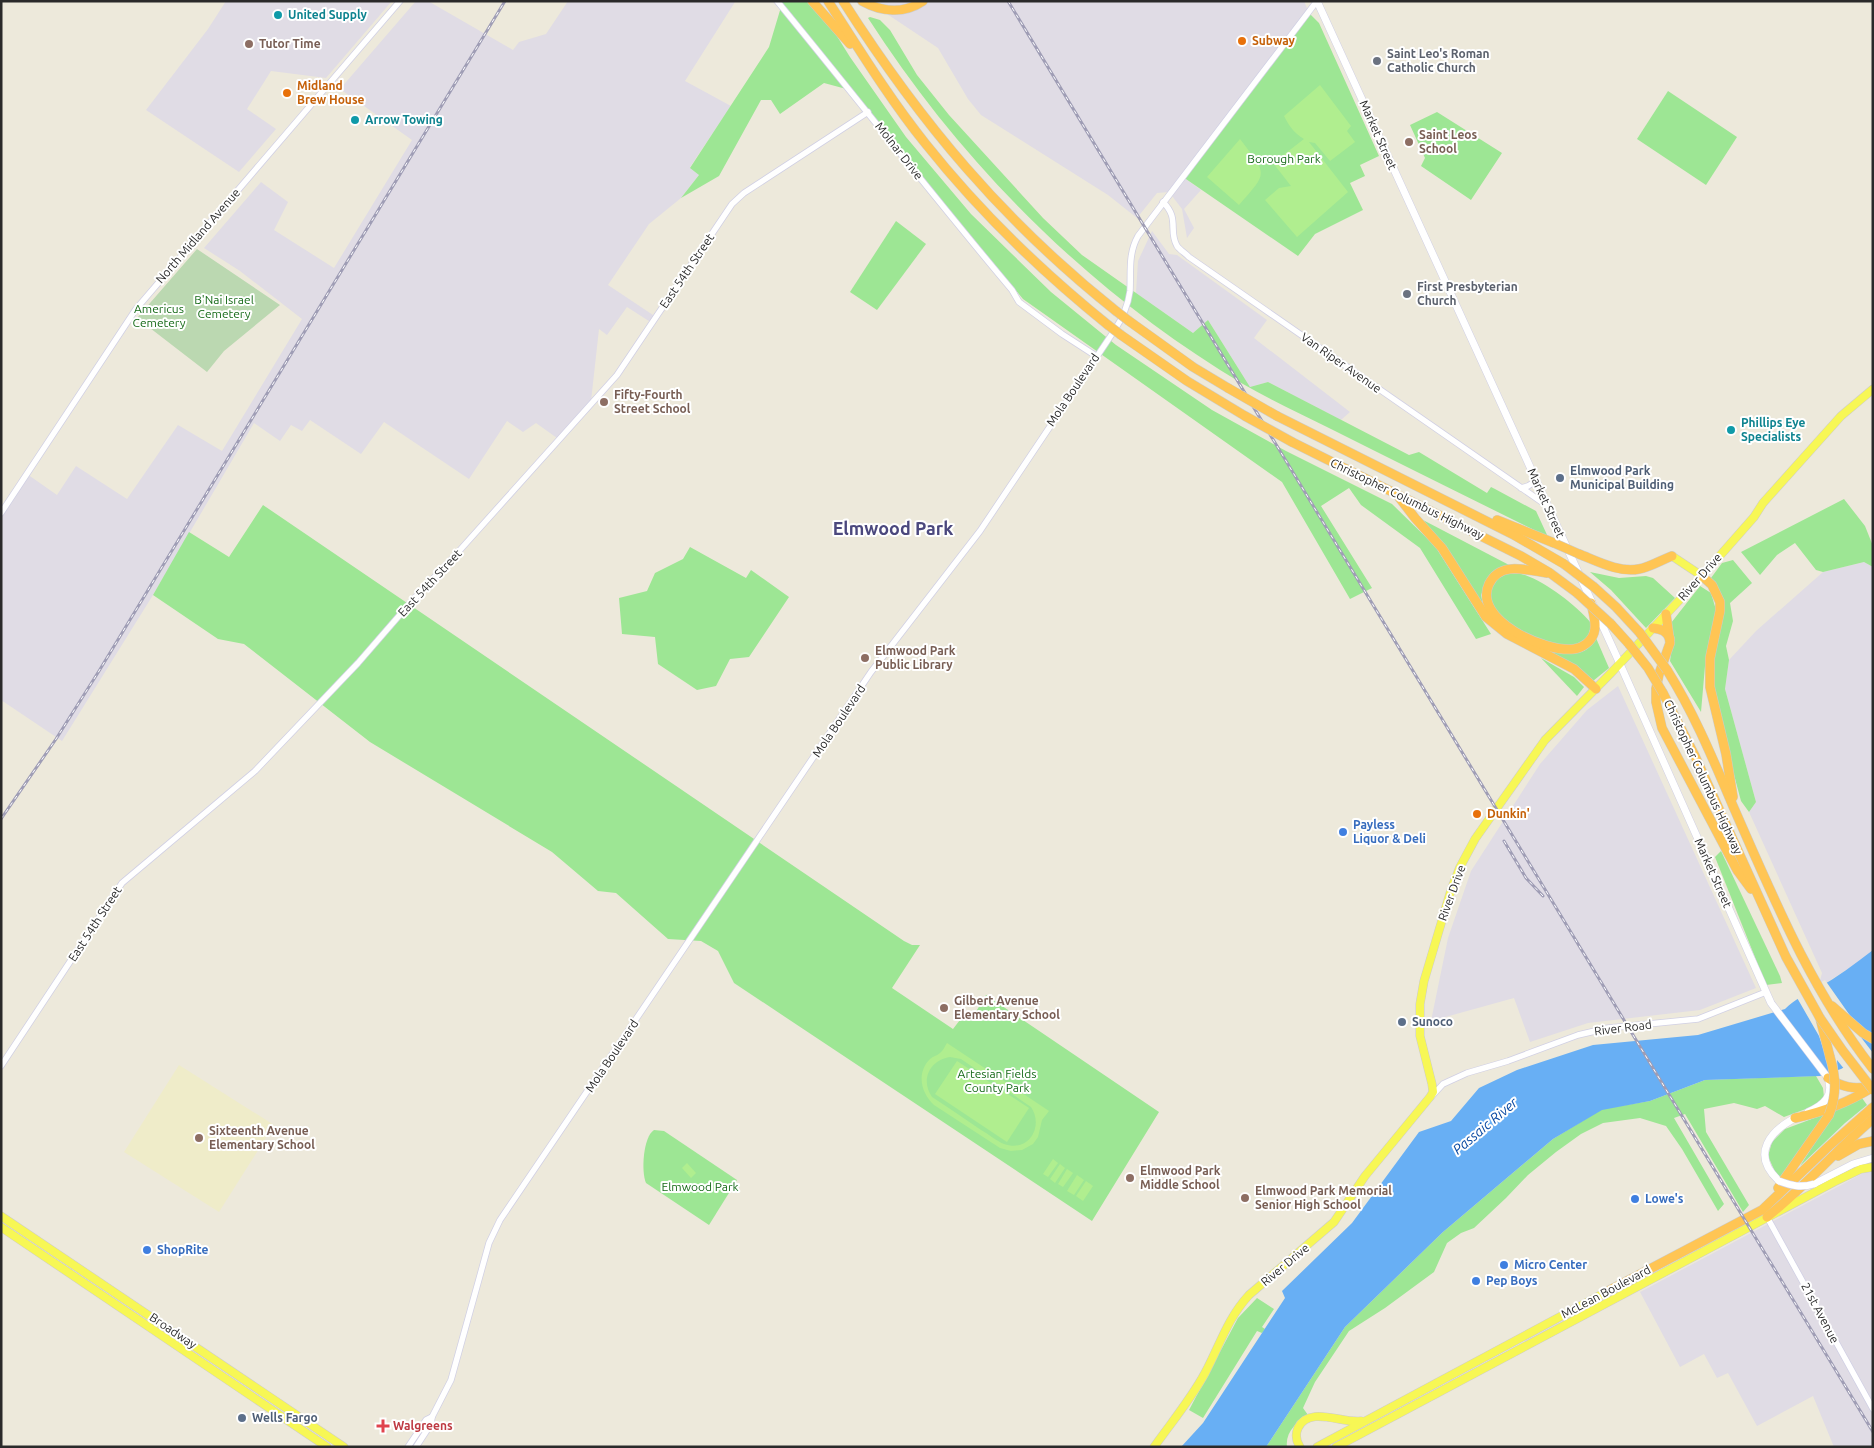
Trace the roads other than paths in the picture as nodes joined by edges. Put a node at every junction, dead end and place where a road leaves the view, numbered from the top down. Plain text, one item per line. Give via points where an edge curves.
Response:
1 (400, 1) edge
2 (777, 1) edge
3 (812, 1) edge
4 (828, 1) edge
5 (844, 1) edge
6 (862, 1) edge
7 (923, 1) edge
8 (1317, 1) edge
9 (867, 63) junction
10 (868, 112) junction
11 (1162, 202) junction
12 (1096, 356) junction
13 (1873, 389) edge
14 (1536, 481) junction
15 (1521, 488) junction
16 (1396, 493) junction
17 (1448, 502) junction
18 (1546, 505) junction
19 (1, 513) edge
20 (1672, 556) joint
21 (1550, 573) junction
22 (1702, 576) junction
23 (1591, 603) junction
24 (1666, 614) junction
25 (1653, 628) junction
26 (1670, 643) junction
27 (1620, 664) junction
28 (1596, 689) junction
29 (1735, 810) junction
30 (1762, 903) junction
31 (1766, 992) junction
32 (1824, 999) junction
33 (1820, 1018) junction
34 (1873, 1039) edge
35 (1859, 1051) junction
36 (1873, 1062) edge
37 (1, 1066) edge
38 (1873, 1069) edge
39 (1828, 1078) junction
40 (1873, 1087) edge
41 (1430, 1097) junction
42 (1873, 1108) edge
43 (1795, 1118) junction
44 (1873, 1119) edge
45 (1873, 1141) edge
46 (1873, 1158) edge
47 (1873, 1167) edge
48 (1796, 1192) junction
49 (1, 1216) edge
50 (1750, 1216) junction
51 (1767, 1217) junction
52 (1, 1227) edge
53 (1610, 1290) joint
54 (1873, 1409) edge
55 (432, 1417) junction
56 (1367, 1420) junction
57 (327, 1447) edge
58 (344, 1447) edge
59 (408, 1447) edge
60 (416, 1447) edge
61 (1154, 1447) edge
62 (1300, 1447) edge
63 (1317, 1447) edge
64 (1336, 1447) edge

1 - 19 street, North Midland Avenue via 136,309
2 - 10 street, Molnar Drive
3 - 9 highway
4 - 9 highway, Christopher Columbus Highway
5 - 17 highway, Christopher Columbus Highway, bridge via 902,88 970,173 1033,239 1116,311 1228,388
6 - 7 highway via 873,7 896,10
8 - 11 street, Mola Boulevard
8 - 14 main road, Market Street
9 - 16 highway, Christopher Columbus Highway, bridge via 925,143 976,203 1039,266 1108,325 1187,381 1245,416
10 - 12 street, Molnar Drive via 1019,302
10 - 37 street, East 54th Street via 732,204 617,375 451,560 255,771 122,883
11 - 12 street, Mola Boulevard via 1132,250 1130,291 1124,313
11 - 15 street, Van Riper Avenue via 1172,214 1177,246 1189,257
12 - 55 street, Mola Boulevard via 980,531 871,672 500,1220 489,1243 451,1380
13 - 22 main road, River Drive via 1841,416
14 - 15 street
14 - 18 main road, Market Street
15 - 18 street, Van Riper Avenue
16 - 21 highway, Christopher Columbus Highway
16 - 28 highway via 1442,548 1486,617 1507,634 1574,669
17 - 20 highway, bridge via 1617,568 1646,567
17 - 29 highway, Christopher Columbus Highway, bridge via 1564,564 1616,606 1667,670 1696,722
18 - 23 main road, Market Street
20 - 22 main road
21 - 23 highway via 1516,568 1498,573 1486,592 1491,613 1511,630 1530,639 1571,650 1585,645 1594,633
21 - 30 highway, Christopher Columbus Highway, bridge via 1577,593 1630,644 1663,693
22 - 24 main road, River Drive
22 - 29 highway via 1712,586 1720,602 1710,658 1710,687
23 - 27 main road, Market Street
24 - 25 main road, River Drive
24 - 26 highway
25 - 26 highway via 1666,632
25 - 27 main road, River Drive
26 - 30 highway via 1658,682 1656,702 1667,741 1737,870
27 - 28 main road, River Drive
27 - 31 main road, Market Street
28 - 41 main road, River Drive via 1536,751 1475,839 1457,874 1420,1004 1420,1036 1433,1092
29 - 32 highway, Christopher Columbus Highway
30 - 33 highway, Christopher Columbus Highway
31 - 39 main road, Market Street via 1773,1007
31 - 41 street, River Road via 1698,1019 1608,1028 1578,1035 1508,1062 1460,1076 1443,1084
32 - 34 highway
32 - 35 highway, Christopher Columbus Highway
33 - 40 highway, Christopher Columbus Highway, bridge via 1842,1051
33 - 50 highway, bridge via 1836,1081 1829,1115 1785,1180
35 - 36 highway
35 - 38 highway, Christopher Columbus Highway
39 - 40 highway via 1851,1088
39 - 43 main road via 1831,1087 1826,1099 1815,1109
40 - 43 highway via 1838,1105
41 - 61 main road, River Drive via 1364,1176 1334,1222 1238,1307 1199,1384
42 - 50 highway, McLean Boulevard via 1762,1210
43 - 46 main road, bridge via 1786,1122 1768,1140 1768,1165 1779,1180 1795,1186 1814,1184
44 - 48 highway, McLean Boulevard
45 - 48 highway via 1840,1154
47 - 51 main road via 1856,1172
48 - 51 highway, McLean Boulevard
49 - 58 main road, Broadway
50 - 53 highway, McLean Boulevard
51 - 54 street, 21st Avenue
51 - 64 main road, McLean Boulevard
52 - 57 main road, Broadway
53 - 56 main road, McLean Boulevard
55 - 59 street, Mola Boulevard via 426,1420
55 - 60 street, Mola Boulevard
56 - 62 main road via 1306,1419 1297,1430
56 - 63 main road, McLean Boulevard

